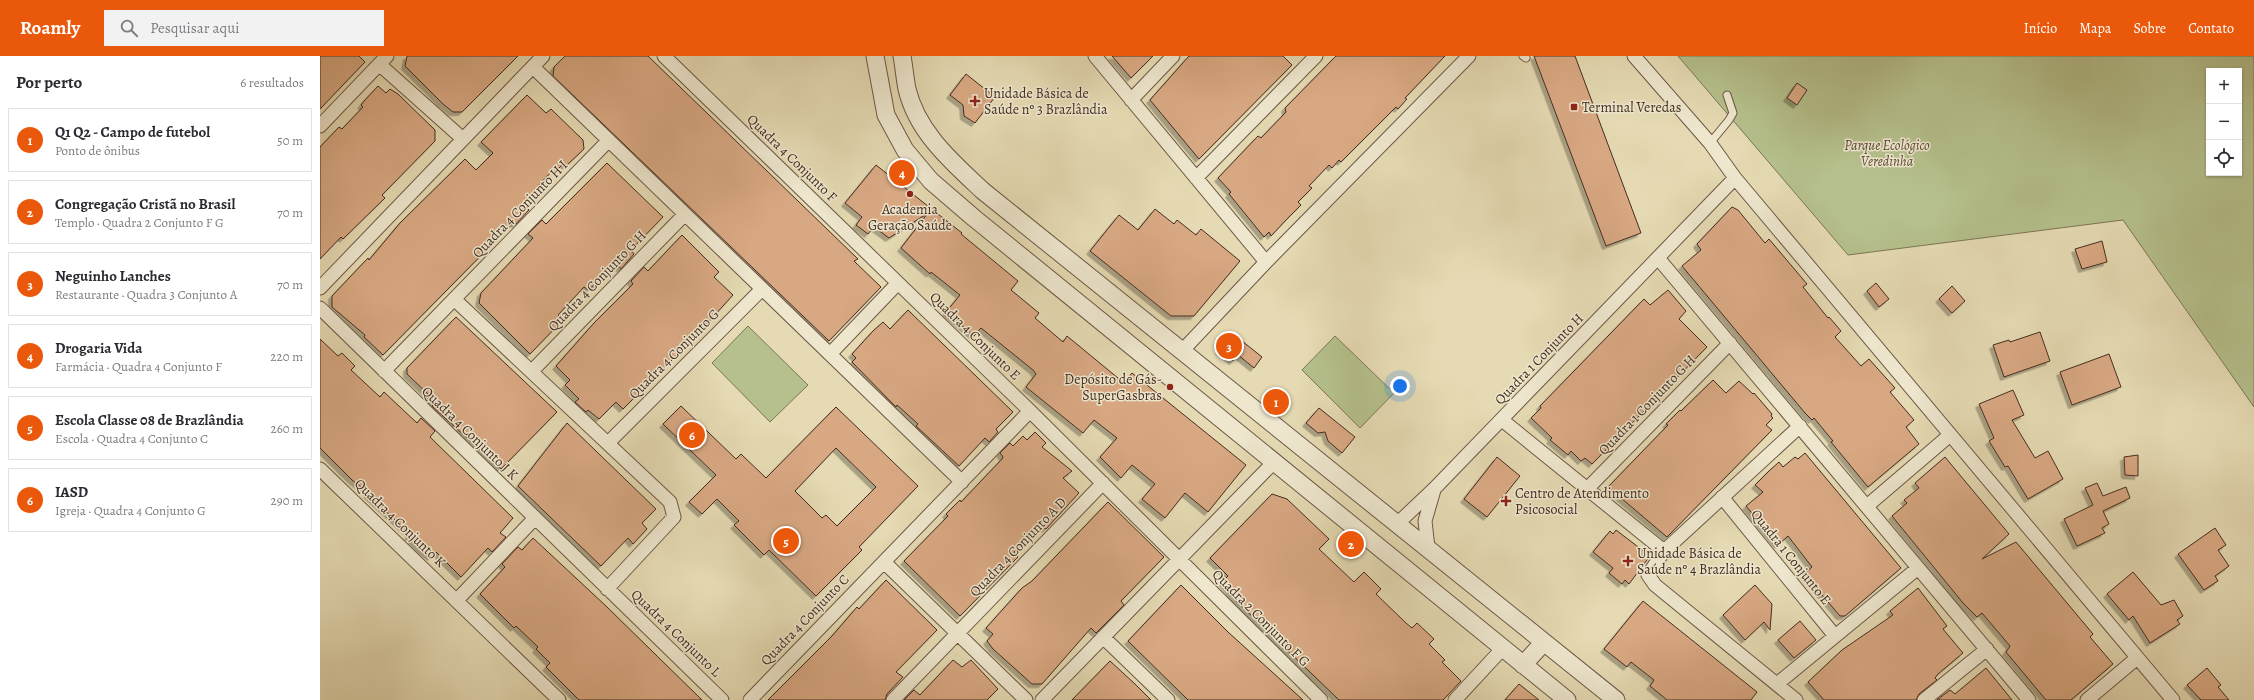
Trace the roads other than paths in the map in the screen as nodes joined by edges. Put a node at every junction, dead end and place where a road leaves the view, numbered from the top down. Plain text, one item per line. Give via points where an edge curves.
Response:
1 (543, 56) edge
2 (664, 56) edge
3 (875, 56) edge
4 (902, 56) edge
5 (1095, 56) edge
6 (1173, 56) edge
7 (1316, 56) edge
8 (1470, 56) edge
9 (1634, 56) edge
10 (383, 60) edge
11 (532, 67) junction
12 (1727, 95) dead end
13 (1132, 100) junction
14 (320, 126) edge
15 (463, 140) junction
16 (608, 141) junction
17 (1710, 143) junction
18 (1196, 178) junction
19 (1735, 178) junction
20 (685, 214) junction
21 (1658, 258) junction
22 (1266, 262) junction
23 (1090, 276) junction
24 (898, 283) junction
25 (320, 288) edge
26 (762, 288) junction
27 (1069, 296) junction
28 (454, 299) junction
29 (1122, 302) junction
30 (320, 308) edge
31 (1104, 324) junction
32 (1730, 343) junction
33 (1182, 351) junction
34 (830, 354) junction
35 (384, 371) junction
36 (532, 371) junction
37 (1030, 411) junction
38 (1502, 420) junction
39 (1800, 426) junction
40 (1950, 435) junction
41 (609, 442) junction
42 (1274, 462) junction
43 (320, 469) edge
44 (962, 482) junction
45 (1103, 483) junction
46 (1434, 489) junction
47 (1587, 489) junction
48 (1722, 498) junction
49 (1867, 506) junction
50 (535, 518) junction
51 (1397, 524) junction
52 (1428, 548) junction
53 (1664, 551) junction
54 (1179, 559) junction
55 (884, 562) junction
56 (1918, 568) junction
57 (607, 589) junction
58 (457, 600) junction
59 (957, 633) junction
60 (1836, 636) junction
61 (1103, 637) junction
62 (1544, 642) junction
63 (1504, 648) junction
64 (1986, 649) junction
65 (2137, 658) junction
66 (1523, 665) junction
67 (1777, 684) junction
68 (559, 700) edge
69 (722, 700) edge
70 (750, 700) edge
71 (892, 700) edge
72 (1026, 700) edge
73 (1042, 700) edge
74 (1168, 700) edge
75 (1321, 700) edge
76 (1455, 700) edge
77 (1567, 700) edge
78 (1616, 700) edge
79 (1796, 700) edge
80 (1924, 700) edge
81 (2029, 700) edge
82 (2087, 700) edge
83 (2173, 700) edge

1 - 11 street
2 - 24 street, Quadra 4 Conjunto F
3 - 27 street via 886,115 905,150 930,181
4 - 23 street via 907,90 920,121 942,153 983,191
5 - 13 street
6 - 13 street
7 - 18 street
8 - 22 street
9 - 17 street
10 - 14 street
10 - 15 street
11 - 15 street
11 - 16 street
12 - 17 lane via 1733,113
13 - 18 street
15 - 25 street
16 - 20 street
16 - 28 street, Quadra 4 Conjunto H I
17 - 19 street
18 - 22 street
19 - 21 street, Quadra 1 Conjunto H
19 - 40 street
20 - 26 street
20 - 36 street, Quadra 4 Conjunto G H
21 - 32 street
21 - 38 street, Quadra 1 Conjunto H
22 - 33 street
23 - 27 street via 1092,287 1084,298
23 - 29 street
24 - 34 street
24 - 37 street, Quadra 4 Conjunto E
26 - 34 street
26 - 41 street, Quadra 4 Conjunto G
27 - 31 street
28 - 35 street, Quadra 4 Conjunto H I
28 - 36 street
29 - 31 street via 1107,305 1101,314
29 - 33 street
30 - 35 street, Quadra 4 Conjunto J K
31 - 42 street
32 - 39 street
32 - 47 street, Quadra 1 Conjunto G H
33 - 51 street
34 - 44 street
35 - 50 street, Quadra 4 Conjunto J K
36 - 41 street
37 - 44 street, Quadra 4 Conjunto C
37 - 45 street, Quadra 4 Conjunto E
38 - 46 street
38 - 47 street, Quadra 1 Conjunto H
39 - 48 street
39 - 49 street
40 - 49 street
40 - 65 street
41 - 57 street via 670,502 674,517
42 - 54 street
42 - 63 street
43 - 58 street, Quadra 4 Conjunto K
44 - 55 street, Quadra 4 Conjunto C
45 - 54 street, Quadra 2 Conjunto F G
45 - 59 street, Quadra 4 Conjunto A D
46 - 51 street
46 - 52 street via 1425,521
47 - 53 street, Quadra 1 Conjunto H
48 - 53 street
48 - 60 street, Quadra 1 Conjunto E
49 - 56 street
50 - 57 street, Quadra 4 Conjunto J K
50 - 58 street
51 - 52 street
52 - 62 street
53 - 67 street via 1648,575 1655,585
54 - 61 street
54 - 75 street, Quadra 2 Conjunto F G
55 - 59 street
55 - 70 street, Quadra 4 Conjunto C
56 - 60 street
56 - 64 street
57 - 69 street, Quadra 4 Conjunto L
58 - 68 street
59 - 71 street, Quadra 4 Conjunto A D
59 - 72 street
60 - 67 street
61 - 73 street
61 - 74 street
62 - 66 street
62 - 78 street
63 - 66 street
63 - 76 street
64 - 80 street
64 - 81 street
65 - 82 street
65 - 83 street
66 - 77 street
67 - 79 street

